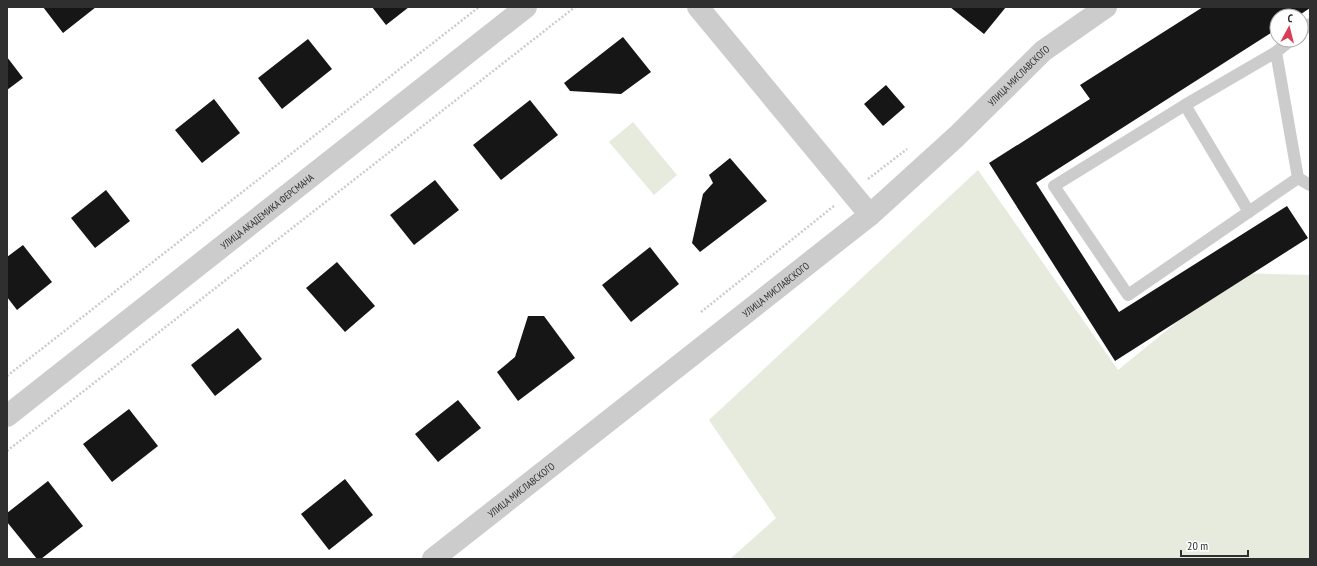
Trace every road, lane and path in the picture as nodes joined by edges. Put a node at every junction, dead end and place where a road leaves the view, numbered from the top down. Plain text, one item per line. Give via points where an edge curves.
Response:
1 (479, 7) edge
2 (526, 7) edge
3 (575, 7) edge
4 (698, 7) edge
5 (1106, 7) edge
6 (1281, 48) edge
7 (1276, 52) junction
8 (1185, 105) junction
9 (1298, 178) junction
10 (1310, 185) edge
11 (1249, 212) junction
12 (870, 214) junction
13 (7, 376) edge
14 (7, 416) edge
15 (7, 451) edge
16 (433, 559) edge

1 - 13 path
2 - 14 street, УЛИЦА АКАДЕМИКА ФЕРСМАНА
3 - 15 path
4 - 12 street
5 - 12 street, УЛИЦА МИСЛАВСКОГО via 1043,51 957,136
6 - 7 lane
7 - 8 lane
7 - 9 lane
8 - 11 lane
8 - 11 lane via 1054,186 1128,295
9 - 10 lane
9 - 11 lane
12 - 16 street, УЛИЦА МИСЛАВСКОГО

